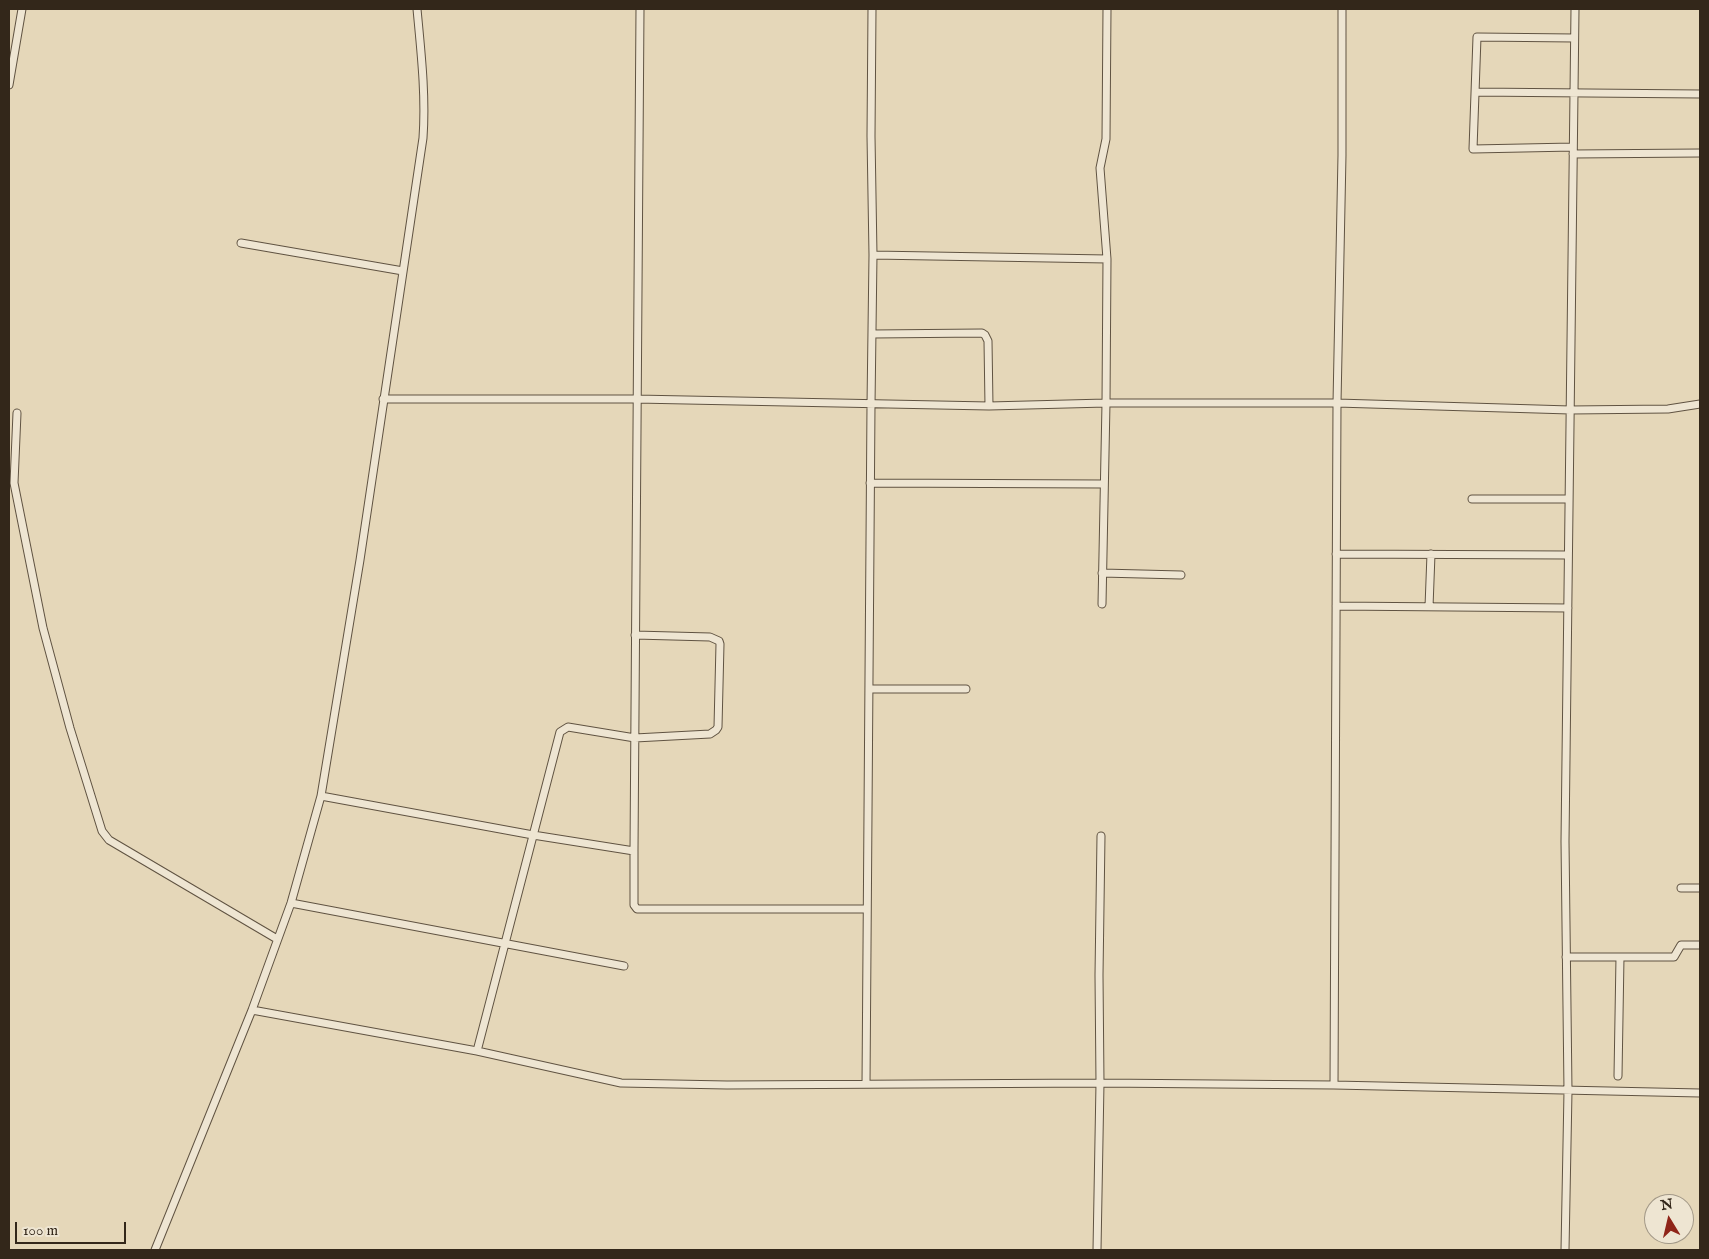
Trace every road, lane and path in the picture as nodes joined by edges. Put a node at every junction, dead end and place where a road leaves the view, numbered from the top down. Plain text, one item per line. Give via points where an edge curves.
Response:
1 (22, 9) edge
2 (417, 9) edge
3 (640, 9) edge
4 (872, 9) edge
5 (1107, 9) edge
6 (1342, 9) edge
7 (1574, 9) edge
8 (1574, 38) junction
9 (9, 85) edge
10 (1475, 92) junction
11 (1574, 92) junction
12 (1700, 94) edge
13 (1573, 151) junction
14 (1700, 153) edge
15 (242, 243) dead end
16 (874, 255) junction
17 (1106, 259) junction
18 (403, 271) junction
19 (873, 334) junction
20 (383, 399) junction
21 (636, 399) junction
22 (1106, 403) junction
23 (1337, 403) junction
24 (1700, 404) edge
25 (871, 405) junction
26 (989, 406) junction
27 (1570, 410) junction
28 (16, 413) dead end
29 (870, 483) junction
30 (1103, 484) junction
31 (1472, 499) dead end
32 (1569, 499) junction
33 (1336, 554) junction
34 (1431, 554) junction
35 (1568, 555) junction
36 (1102, 574) junction
37 (1181, 575) dead end
38 (1102, 604) dead end
39 (1336, 606) junction
40 (1429, 607) junction
41 (1568, 608) junction
42 (635, 636) junction
43 (870, 689) junction
44 (966, 689) dead end
45 (635, 738) junction
46 (321, 796) junction
47 (533, 835) junction
48 (1101, 836) dead end
49 (634, 851) junction
50 (1681, 888) dead end
51 (1700, 888) edge
52 (291, 902) junction
53 (867, 909) junction
54 (277, 939) junction
55 (506, 944) junction
56 (1700, 945) edge
57 (1566, 957) junction
58 (1620, 957) junction
59 (624, 966) dead end
60 (252, 1010) junction
61 (477, 1051) junction
62 (1618, 1076) dead end
63 (1100, 1083) junction
64 (866, 1084) junction
65 (1334, 1086) junction
66 (1568, 1091) junction
67 (1700, 1093) edge
68 (155, 1250) edge
69 (1097, 1250) edge
70 (1565, 1250) edge

1 - 9 street
2 - 18 street via 424,123
3 - 21 street
4 - 16 street
5 - 17 street via 1106,139 1100,168
6 - 23 street
7 - 8 street
8 - 10 street via 1477,37
8 - 11 street
10 - 11 street
10 - 13 street via 1472,149
11 - 12 street
11 - 13 street
13 - 14 street
13 - 27 street
15 - 18 street
16 - 17 street
16 - 19 street
17 - 22 street
18 - 20 street
19 - 25 street
19 - 26 street via 985,335 988,341
20 - 21 street
20 - 46 street
21 - 25 street
21 - 42 street
22 - 23 street
22 - 26 street
22 - 30 street
23 - 27 street
23 - 33 street
24 - 27 street via 1668,409
25 - 26 street
25 - 29 street
27 - 32 street
28 - 54 street via 14,483 43,628 102,831 109,840
29 - 30 street
29 - 43 street
30 - 36 street
31 - 32 street
32 - 35 street
33 - 34 street
33 - 39 street
34 - 35 street
34 - 40 street
35 - 41 street
36 - 37 street
36 - 38 street
39 - 40 street
39 - 65 street
40 - 41 street
41 - 57 street
42 - 45 street
42 - 45 street via 710,637 719,640 720,644 716,730 706,734
43 - 44 street
43 - 53 street
45 - 47 street via 568,727 560,732
45 - 49 street
46 - 47 street
46 - 52 street
47 - 49 street
47 - 55 street
48 - 63 street
49 - 53 street via 634,905 637,909
50 - 51 street
52 - 54 street
52 - 55 street
53 - 64 street
54 - 60 street
55 - 59 street
55 - 61 street
56 - 58 street via 1681,945 1674,957
57 - 58 street
57 - 66 street
58 - 62 street
60 - 61 street
60 - 68 street
61 - 64 street via 621,1083 727,1086
63 - 64 street
63 - 65 street
63 - 69 street
65 - 66 street
66 - 67 street
66 - 70 street

